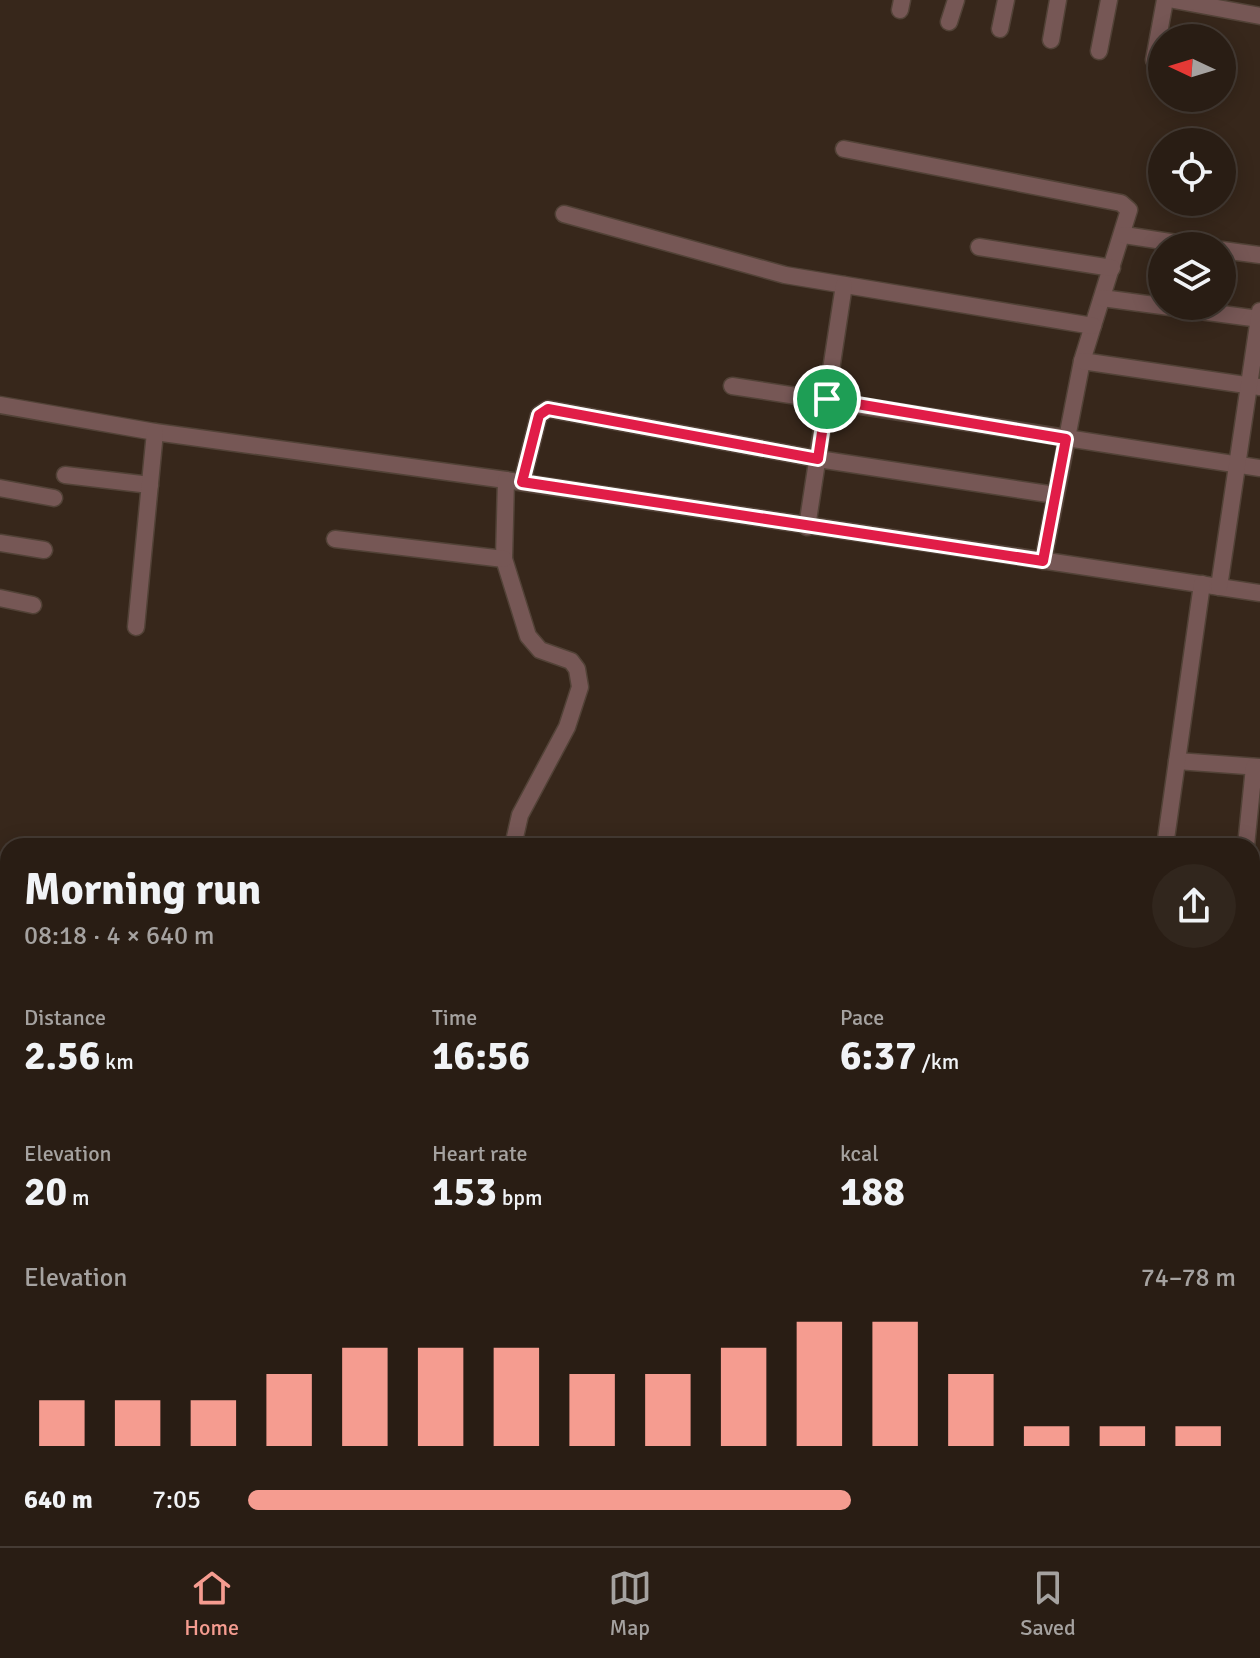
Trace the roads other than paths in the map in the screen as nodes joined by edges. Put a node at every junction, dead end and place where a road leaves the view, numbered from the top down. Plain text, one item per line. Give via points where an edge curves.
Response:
1 (956, 0) edge
2 (1006, 0) edge
3 (1058, 0) edge
4 (1109, 0) edge
5 (1165, 0) edge
6 (1174, 0) edge
7 (1208, 3) edge
8 (1260, 16) edge
9 (949, 22) dead end
10 (1161, 24) edge
11 (1000, 29) dead end
12 (1051, 40) dead end
13 (1099, 51) dead end
14 (844, 149) dead end
15 (564, 214) dead end
16 (1124, 235) junction
17 (1148, 239) edge
18 (979, 247) dead end
19 (1236, 252) edge
20 (1260, 255) edge
21 (1112, 268) junction
22 (844, 285) junction
23 (1102, 298) junction
24 (1260, 317) edge
25 (1093, 326) junction
26 (1082, 361) junction
27 (732, 386) dead end
28 (1254, 386) edge
29 (827, 399) junction
30 (0, 405) edge
31 (155, 432) junction
32 (1066, 439) junction
33 (818, 459) junction
34 (1237, 465) junction
35 (1260, 468) edge
36 (65, 475) dead end
37 (514, 481) junction
38 (150, 485) junction
39 (0, 488) edge
40 (1055, 495) junction
41 (54, 498) dead end
42 (807, 527) junction
43 (335, 539) dead end
44 (0, 543) edge
45 (44, 550) dead end
46 (504, 559) junction
47 (1043, 561) junction
48 (1210, 586) junction
49 (1260, 593) edge
50 (0, 598) edge
51 (33, 605) dead end
52 (136, 627) dead end
53 (1177, 761) junction
54 (1257, 767) edge
55 (1254, 820) edge
56 (515, 838) edge
57 (1166, 838) edge

1 - 9 street
2 - 11 street
3 - 12 street
4 - 13 street
5 - 10 street
6 - 7 street
7 - 8 street
14 - 16 street via 1121,203 1130,213
15 - 22 street via 772,272
16 - 17 street
16 - 21 street
18 - 21 street
19 - 20 street
21 - 23 street
22 - 25 street
22 - 29 street
23 - 24 street
23 - 25 street
24 - 28 street
25 - 26 street
26 - 28 street
26 - 32 street
27 - 29 street
28 - 34 street
29 - 32 street
29 - 33 street
30 - 31 street
31 - 37 street
31 - 38 street
32 - 34 street
32 - 40 street
33 - 37 street via 548,409 539,415
33 - 40 street
33 - 42 street
34 - 35 street
34 - 48 street
36 - 38 street
37 - 42 street
37 - 46 street
38 - 52 street
39 - 41 street
40 - 47 street
42 - 47 street
43 - 46 street
44 - 45 street
46 - 56 street via 528,636 540,650 571,661 580,687 567,727 520,815
47 - 48 street
48 - 49 street
48 - 53 street
50 - 51 street
53 - 54 street
53 - 57 street
54 - 55 street

